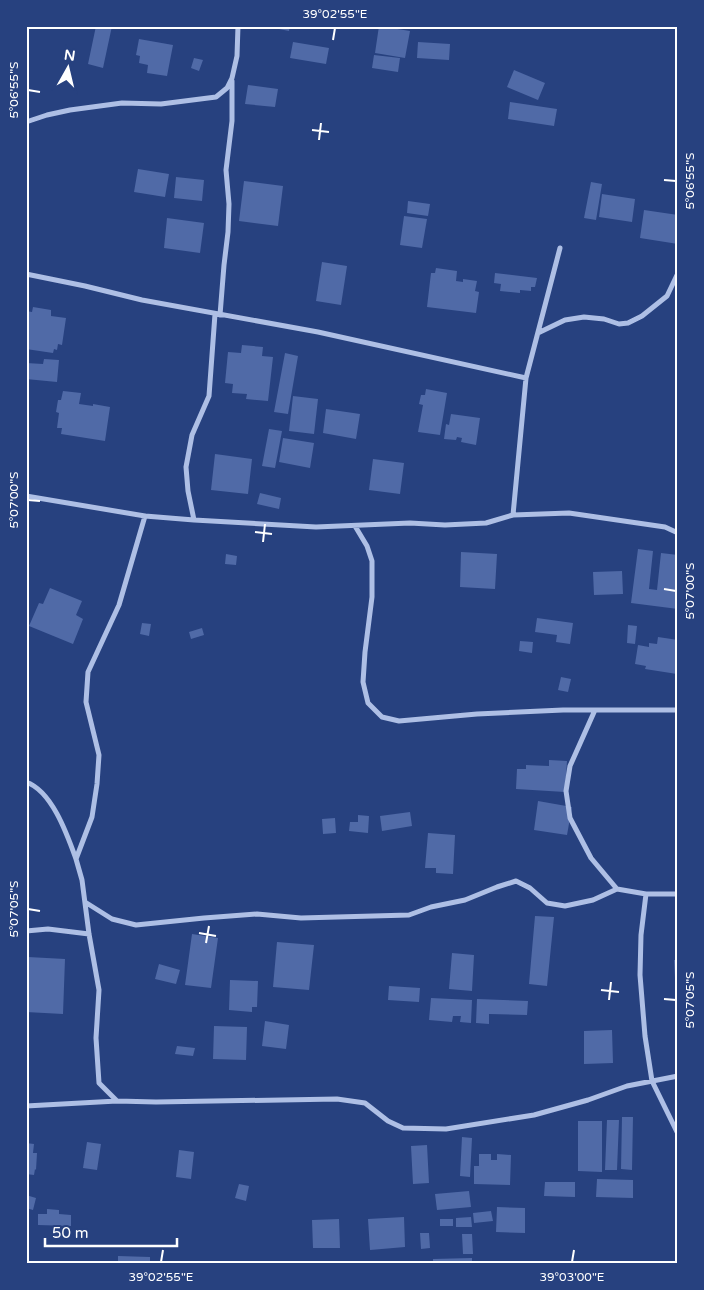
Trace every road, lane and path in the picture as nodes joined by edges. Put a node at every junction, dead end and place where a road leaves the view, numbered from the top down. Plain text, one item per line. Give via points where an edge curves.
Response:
1 (238, 26) edge
2 (232, 78) junction
3 (26, 122) edge
4 (560, 248) dead end
5 (678, 273) edge
6 (26, 274) edge
7 (218, 314) junction
8 (538, 333) junction
9 (526, 378) junction
10 (26, 496) edge
11 (513, 515) junction
12 (145, 516) junction
13 (194, 520) junction
14 (355, 526) junction
15 (678, 533) edge
16 (595, 710) junction
17 (678, 710) edge
18 (26, 782) edge
19 (76, 859) junction
20 (617, 889) junction
21 (646, 894) junction
22 (678, 894) edge
23 (85, 902) junction
24 (26, 931) edge
25 (89, 934) junction
26 (678, 1076) edge
27 (652, 1081) junction
28 (117, 1101) junction
29 (26, 1106) edge
30 (678, 1134) edge

1 - 2 street
2 - 3 street via 228,88 216,98 161,104 122,103 70,110
2 - 7 street via 232,121 226,170 228,232
4 - 8 street
5 - 8 street via 667,296 628,323 584,317 564,320
6 - 7 street
7 - 9 street via 318,332
7 - 13 street via 209,396 192,435 186,466
8 - 9 street
9 - 11 street
10 - 12 street
11 - 14 street via 486,523
11 - 15 street via 569,512 665,527
12 - 13 street
12 - 19 street via 119,605 88,672 86,702 99,755 98,784 92,817
13 - 14 street
14 - 16 street via 372,560 372,597 363,682 368,703 382,717 399,721 477,714
16 - 17 street
16 - 20 street via 570,766 566,791 570,818 582,842
18 - 19 street via 42,792 64,826
19 - 23 street
20 - 21 street
20 - 23 street via 593,900 565,906 547,903 516,881 409,916 301,918 256,914 136,925 112,919
21 - 22 street
21 - 27 street via 640,975
23 - 25 street
24 - 25 street via 48,928
25 - 28 street via 99,990 96,1038 99,1083
26 - 27 street
27 - 28 street via 534,1115 446,1129 403,1128 388,1121 365,1102 337,1099
27 - 30 street
28 - 29 street

